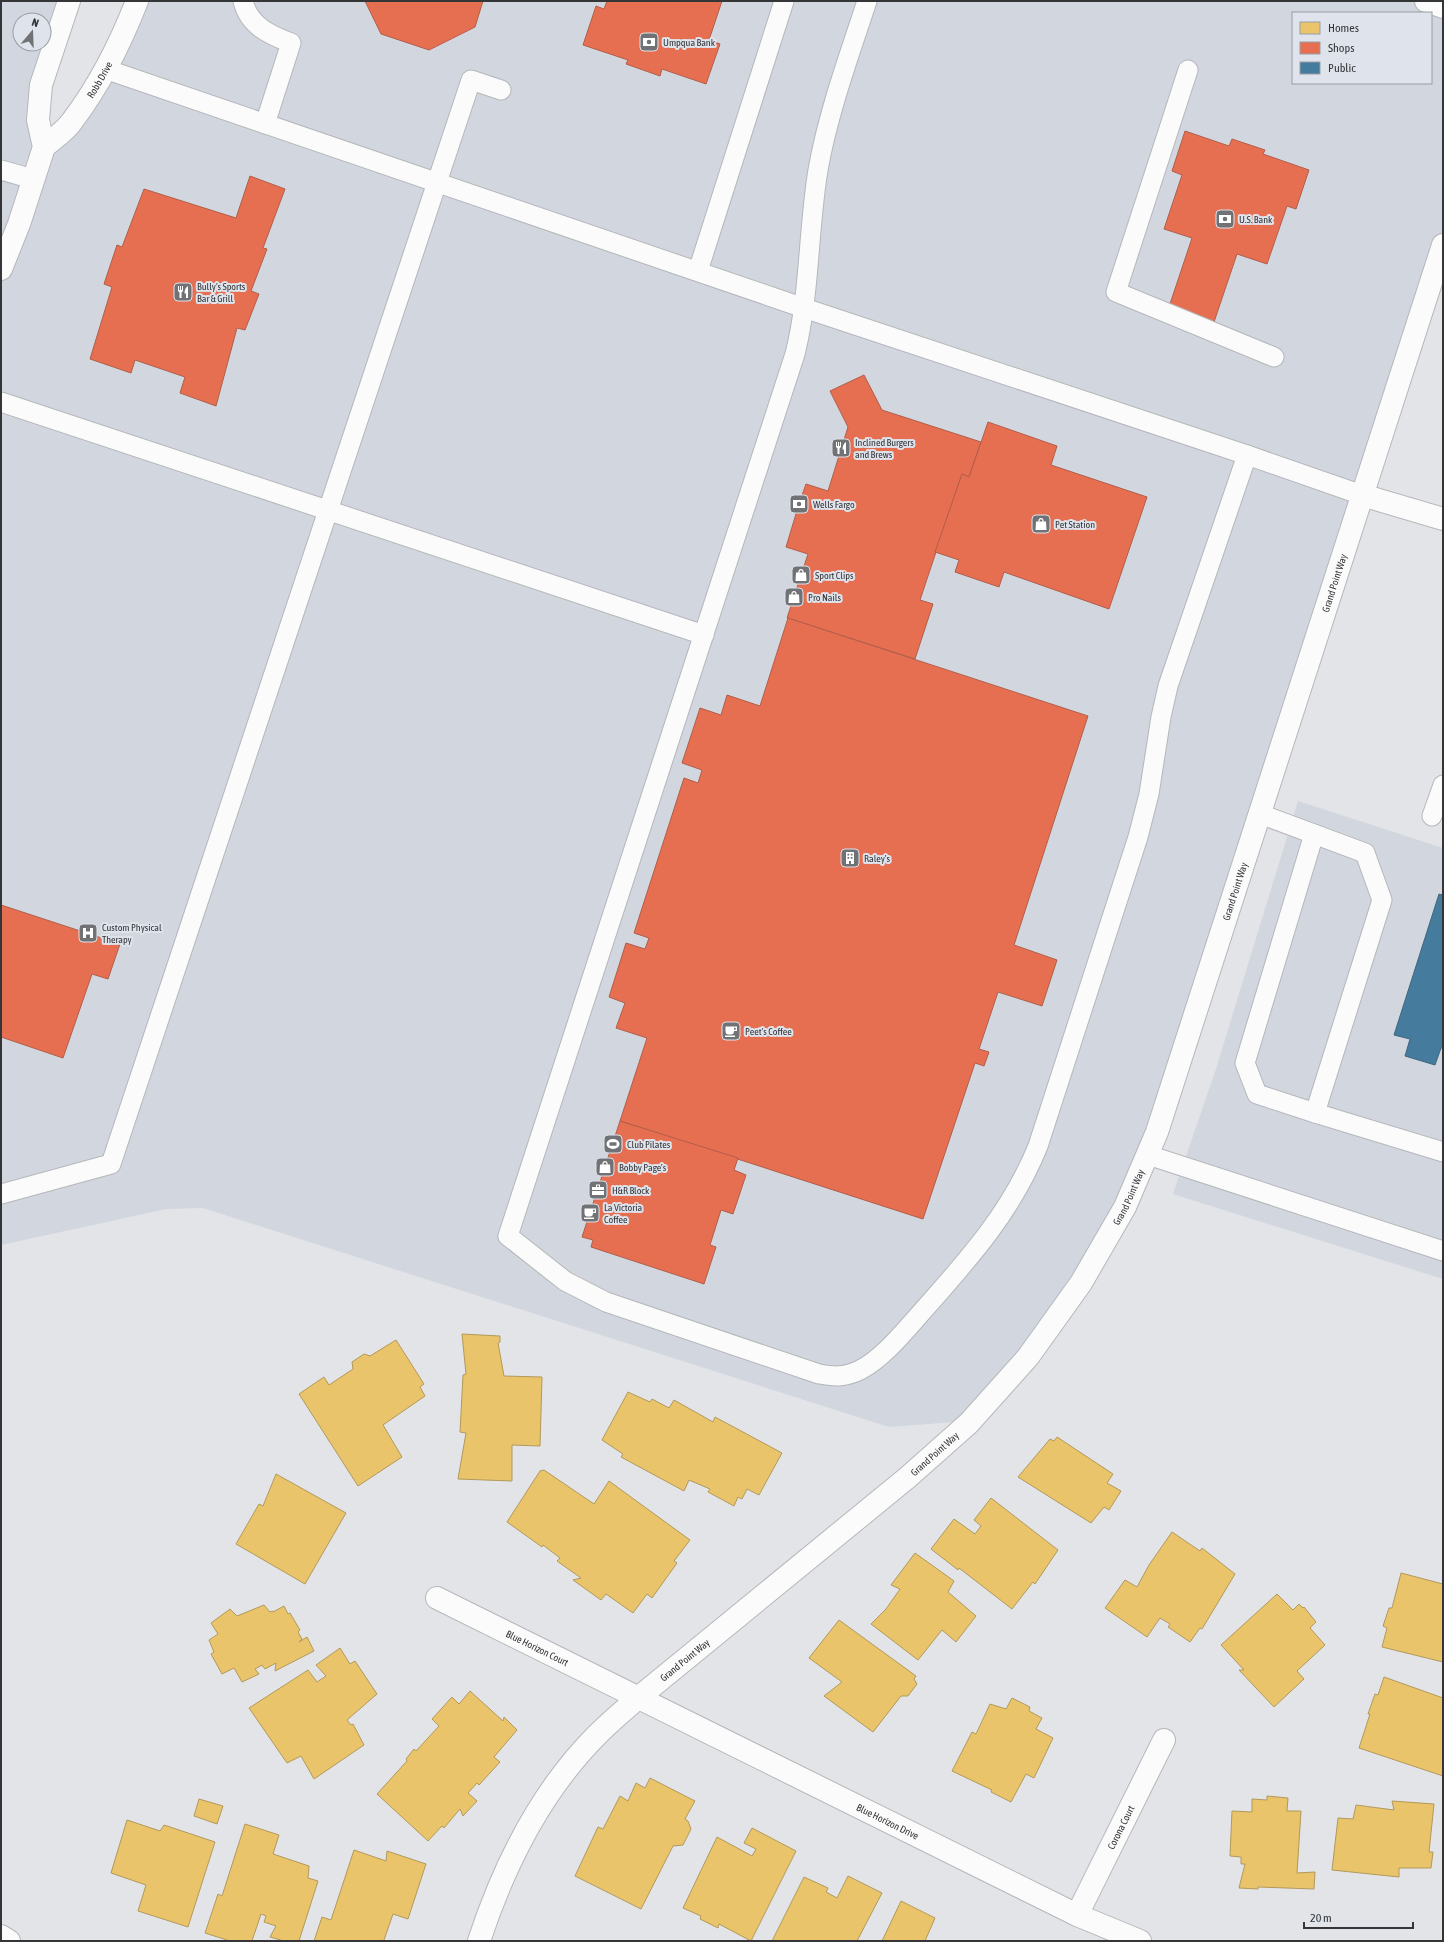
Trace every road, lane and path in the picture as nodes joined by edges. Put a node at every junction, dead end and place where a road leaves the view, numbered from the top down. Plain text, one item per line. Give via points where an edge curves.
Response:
1 (69, 1) edge
2 (137, 1) edge
3 (242, 1) edge
4 (784, 1) edge
5 (867, 1) edge
6 (1426, 1) edge
7 (1443, 7) edge
8 (105, 69) junction
9 (1188, 70) dead end
10 (501, 90) dead end
11 (265, 124) junction
12 (44, 146) junction
13 (1, 170) edge
14 (33, 179) junction
15 (437, 183) junction
16 (1443, 245) edge
17 (1, 269) edge
18 (698, 271) junction
19 (804, 308) junction
20 (1274, 357) dead end
21 (1, 402) edge
22 (1247, 455) junction
23 (1362, 495) junction
24 (328, 511) junction
25 (1443, 519) edge
26 (704, 635) junction
27 (1443, 785) edge
28 (1260, 814) junction
29 (1432, 816) dead end
30 (1314, 834) junction
31 (1315, 1113) junction
32 (1443, 1152) edge
33 (1148, 1155) junction
34 (1, 1194) edge
35 (1443, 1251) edge
36 (437, 1598) dead end
37 (638, 1698) junction
38 (1164, 1740) dead end
39 (1077, 1915) junction
40 (1, 1936) edge
41 (9, 1941) edge
42 (479, 1941) edge
43 (1140, 1941) edge

1 - 12 street via 41,85 38,120
2 - 8 street, Robb Drive
3 - 11 lane via 254,23 268,35 291,43
4 - 18 lane
5 - 19 lane via 836,97 818,169
6 - 7 street
8 - 11 lane
8 - 12 street, Robb Drive via 73,121
9 - 20 lane via 1116,292
10 - 15 lane via 471,80
11 - 15 lane
12 - 14 street
13 - 14 lane
14 - 17 street
15 - 18 lane
15 - 24 lane
16 - 23 street, Grand Point Way
18 - 19 lane
19 - 22 lane
19 - 26 lane via 795,354
21 - 24 lane
22 - 23 lane
22 - 26 lane via 1168,686 1149,794 1138,837 1028,1171 1008,1206 964,1264 898,1338 862,1369 841,1377 819,1374 606,1302 566,1281 508,1236
23 - 25 street
23 - 28 street, Grand Point Way
24 - 26 lane
24 - 34 lane via 111,1164
27 - 29 lane
28 - 30 lane
28 - 33 street, Grand Point Way via 1160,1125
30 - 31 lane via 1365,853 1382,900
30 - 31 lane via 1245,1063 1257,1094
31 - 32 lane
33 - 35 lane
33 - 37 street, Grand Point Way via 1125,1207 1081,1283 1028,1357 969,1423 907,1478
36 - 37 street, Blue Horizon Court
37 - 39 street, Blue Horizon Drive
37 - 42 street, Grand Point Way via 597,1735 555,1785 521,1838 492,1900
38 - 39 street, Corona Court
39 - 43 street, Blue Horizon Drive
40 - 41 street

